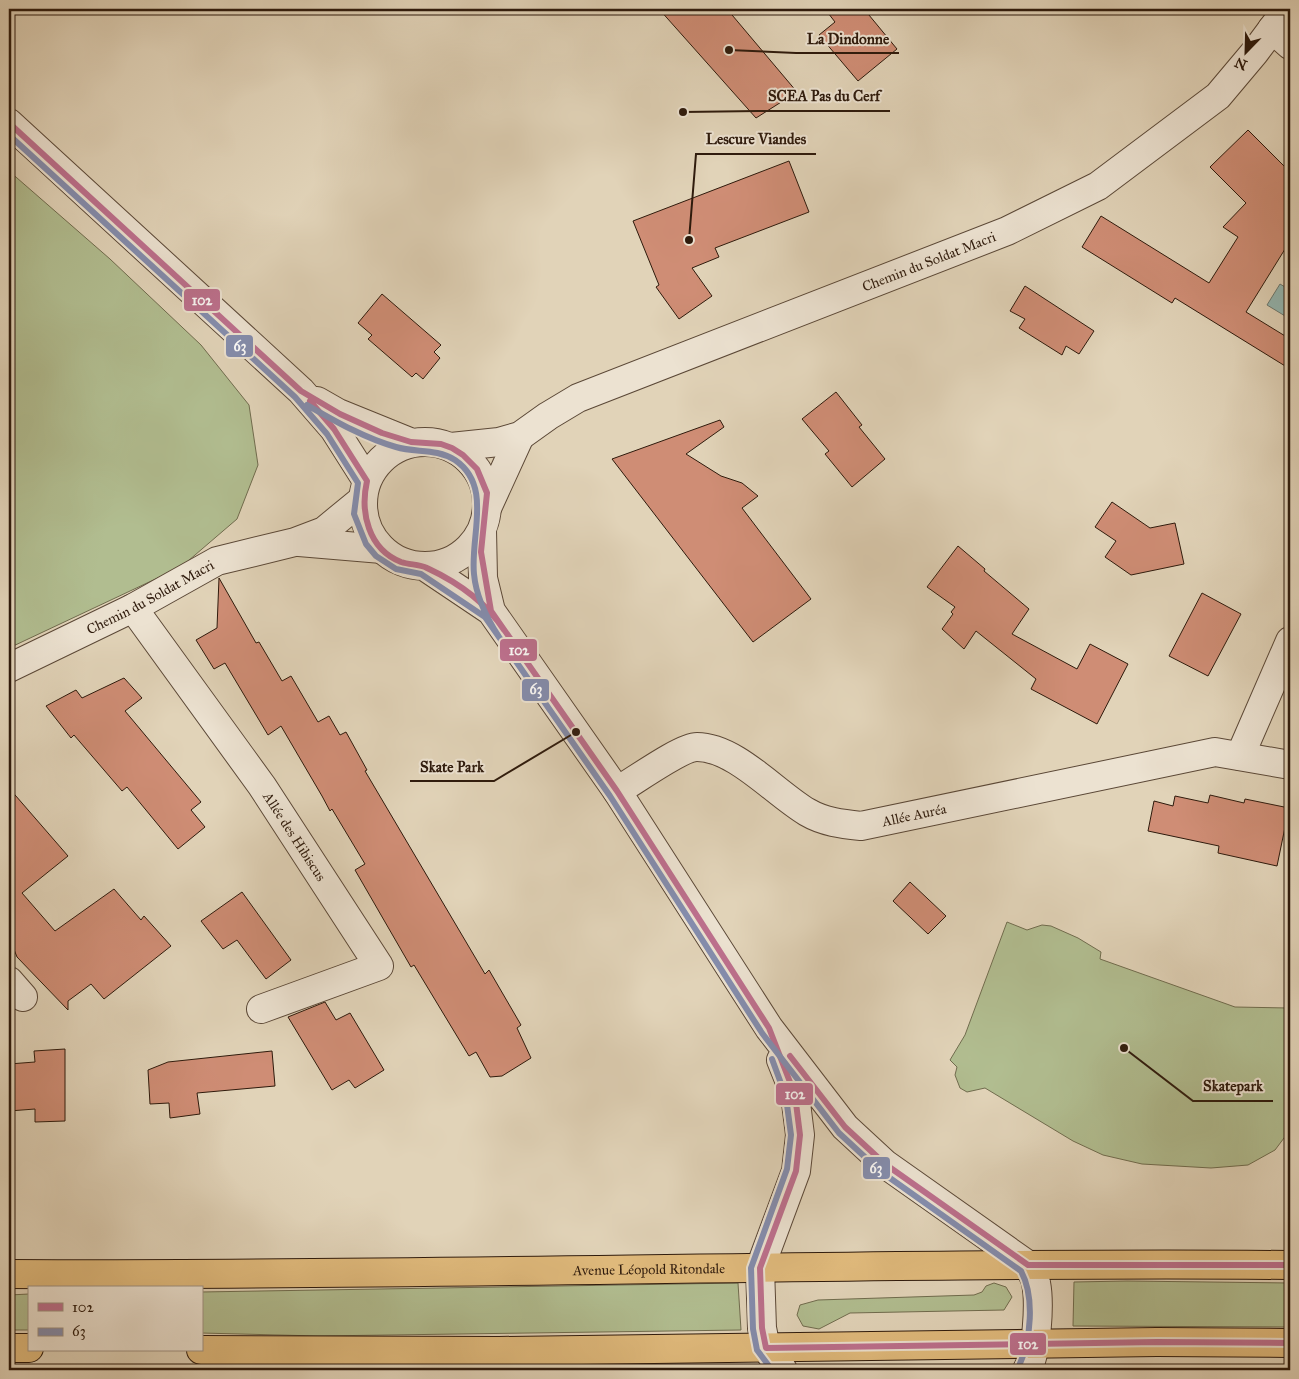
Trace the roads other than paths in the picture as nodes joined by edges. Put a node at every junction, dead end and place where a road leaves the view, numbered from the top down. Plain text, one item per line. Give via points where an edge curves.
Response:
1 (1283, 28) edge
2 (9, 123) edge
3 (301, 391) junction
4 (520, 436) junction
5 (412, 443) junction
6 (451, 447) junction
7 (365, 490) junction
8 (485, 518) junction
9 (295, 542) junction
10 (382, 549) junction
11 (424, 566) junction
12 (133, 608) junction
13 (491, 611) junction
14 (1290, 641) edge
15 (9, 668) edge
16 (1240, 756) junction
17 (1290, 765) edge
18 (618, 792) junction
19 (261, 1009) dead end
20 (769, 1028) junction
21 (1028, 1265) junction
22 (1290, 1265) edge
23 (760, 1268) junction
24 (9, 1274) edge
25 (1290, 1342) edge
26 (1036, 1344) junction
27 (9, 1348) edge
28 (28, 1348) edge
29 (766, 1348) junction
30 (202, 1350) edge
31 (783, 1370) edge
32 (1027, 1370) edge

1 - 4 street, Chemin du Soldat Macri via 1218,96 1098,186 1007,232 578,398
2 - 3 street
3 - 5 street via 338,413
3 - 7 street via 334,429
4 - 6 street, Chemin du Soldat Macri via 499,442
4 - 8 street, Chemin du Soldat Macri
5 - 6 street via 432,442
5 - 7 street via 385,457 374,468
6 - 8 street via 478,471 486,488
7 - 9 street, Chemin du Soldat Macri via 324,532
7 - 10 street via 363,513 367,526
8 - 11 street via 464,553 438,565
8 - 13 street via 483,578
9 - 10 street, Chemin du Soldat Macri
9 - 12 street, Chemin du Soldat Macri via 217,561
10 - 11 street via 401,562
11 - 13 street
12 - 15 street, Chemin du Soldat Macri
12 - 19 street, Allée des Hibiscus via 262,786 379,966
13 - 18 street
14 - 16 street
16 - 17 street, Allée Auréa
16 - 18 street, Allée Auréa via 1215,752 861,826 834,823 808,812 729,756 696,747 682,752
18 - 20 street
20 - 21 street via 845,1127 885,1164
20 - 23 street via 796,1095 800,1134 796,1171
21 - 22 highway, Avenue Léopold Ritondale
21 - 23 highway, Avenue Léopold Ritondale
21 - 26 street via 1036,1283
23 - 24 highway, Avenue Léopold Ritondale via 204,1275
23 - 29 street
25 - 26 highway
26 - 29 highway
26 - 32 street via 1032,1364
27 - 28 highway
29 - 30 highway via 499,1352
29 - 31 street

